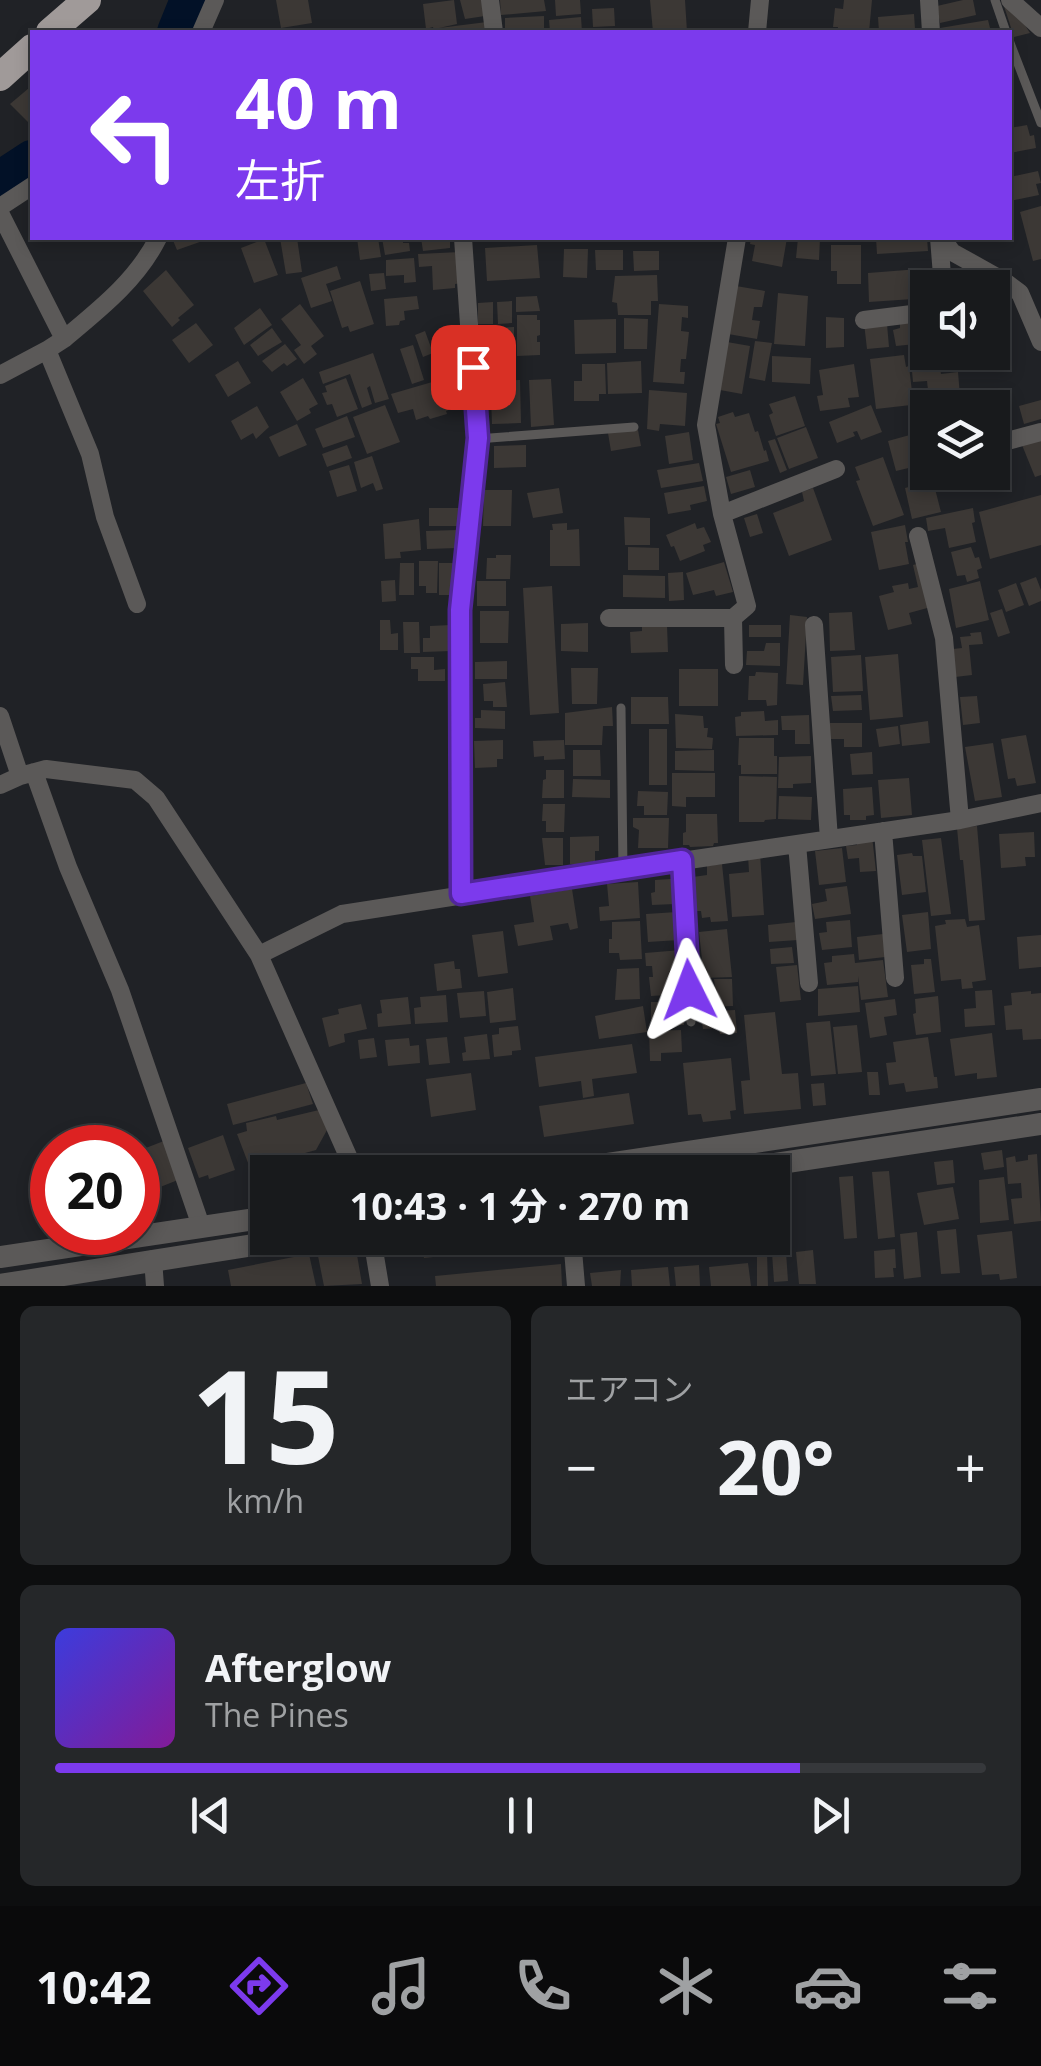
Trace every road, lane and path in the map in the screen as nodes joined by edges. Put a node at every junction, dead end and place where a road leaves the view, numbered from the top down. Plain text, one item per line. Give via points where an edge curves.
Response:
1 (87, 0) edge
2 (215, 0) edge
3 (490, 0) edge
4 (760, 0) edge
5 (929, 0) edge
6 (995, 0) edge
7 (1010, 0) edge
8 (1041, 28) edge
9 (52, 30) edge
10 (202, 30) edge
11 (494, 30) edge
12 (757, 30) edge
13 (930, 30) edge
14 (1005, 30) edge
15 (1012, 48) edge
16 (30, 50) edge
17 (0, 77) edge
18 (1041, 123) edge
19 (30, 188) edge
20 (0, 210) edge
21 (157, 240) edge
22 (463, 240) edge
23 (737, 240) edge
24 (941, 240) edge
25 (943, 240) edge
26 (942, 270) edge
27 (910, 314) edge
28 (864, 320) dead end
29 (64, 339) junction
30 (1041, 342) edge
31 (47, 350) junction
32 (0, 374) edge
33 (634, 427) dead end
34 (1041, 432) edge
35 (478, 438) junction
36 (1010, 440) edge
37 (836, 469) dead end
38 (722, 514) junction
39 (918, 536) dead end
40 (136, 604) dead end
41 (609, 618) dead end
42 (733, 618) junction
43 (814, 626) dead end
44 (734, 666) dead end
45 (620, 708) dead end
46 (0, 716) edge
47 (27, 774) junction
48 (0, 784) edge
49 (1041, 803) edge
50 (960, 820) junction
51 (883, 832) junction
52 (829, 839) junction
53 (797, 844) junction
54 (682, 860) junction
55 (623, 870) junction
56 (461, 894) junction
57 (259, 955) junction
58 (895, 978) dead end
59 (808, 983) dead end
60 (691, 1022) dead end
61 (1041, 1098) edge
62 (1041, 1124) edge
63 (347, 1155) edge
64 (666, 1155) edge
65 (790, 1162) edge
66 (250, 1219) edge
67 (201, 1226) junction
68 (250, 1245) edge
69 (375, 1255) edge
70 (573, 1255) edge
71 (0, 1257) edge
72 (153, 1260) junction
73 (48, 1282) edge
74 (0, 1284) edge
75 (155, 1286) edge
76 (380, 1286) edge
77 (576, 1286) edge

1 - 9 highway
2 - 10 street
3 - 11 street
4 - 12 street
5 - 13 street
6 - 14 lane
7 - 8 street
15 - 18 lane
16 - 17 highway
19 - 20 street
20 - 29 street
21 - 29 street via 109,302
22 - 35 street
23 - 38 street via 706,426
24 - 26 street
25 - 30 street via 1020,293
27 - 28 street
29 - 31 street
31 - 32 street
31 - 40 street via 90,454
33 - 35 lane
34 - 36 street
35 - 56 street via 460,610
37 - 38 street
38 - 42 street via 747,606
39 - 50 street via 944,638
41 - 42 street
42 - 44 street
43 - 52 street
45 - 55 lane
46 - 47 street
47 - 48 street
47 - 57 street via 46,770 135,780 156,798
47 - 67 street via 120,990
49 - 50 street
50 - 51 street
51 - 52 street
51 - 58 street
52 - 53 street
53 - 54 street
53 - 59 street
54 - 55 street
54 - 60 lane
55 - 56 street
56 - 57 street via 342,914
57 - 63 street
61 - 64 street
62 - 65 street
66 - 67 street
67 - 71 street
68 - 72 street
69 - 76 street
70 - 77 street
72 - 73 street
72 - 75 street
73 - 74 street

